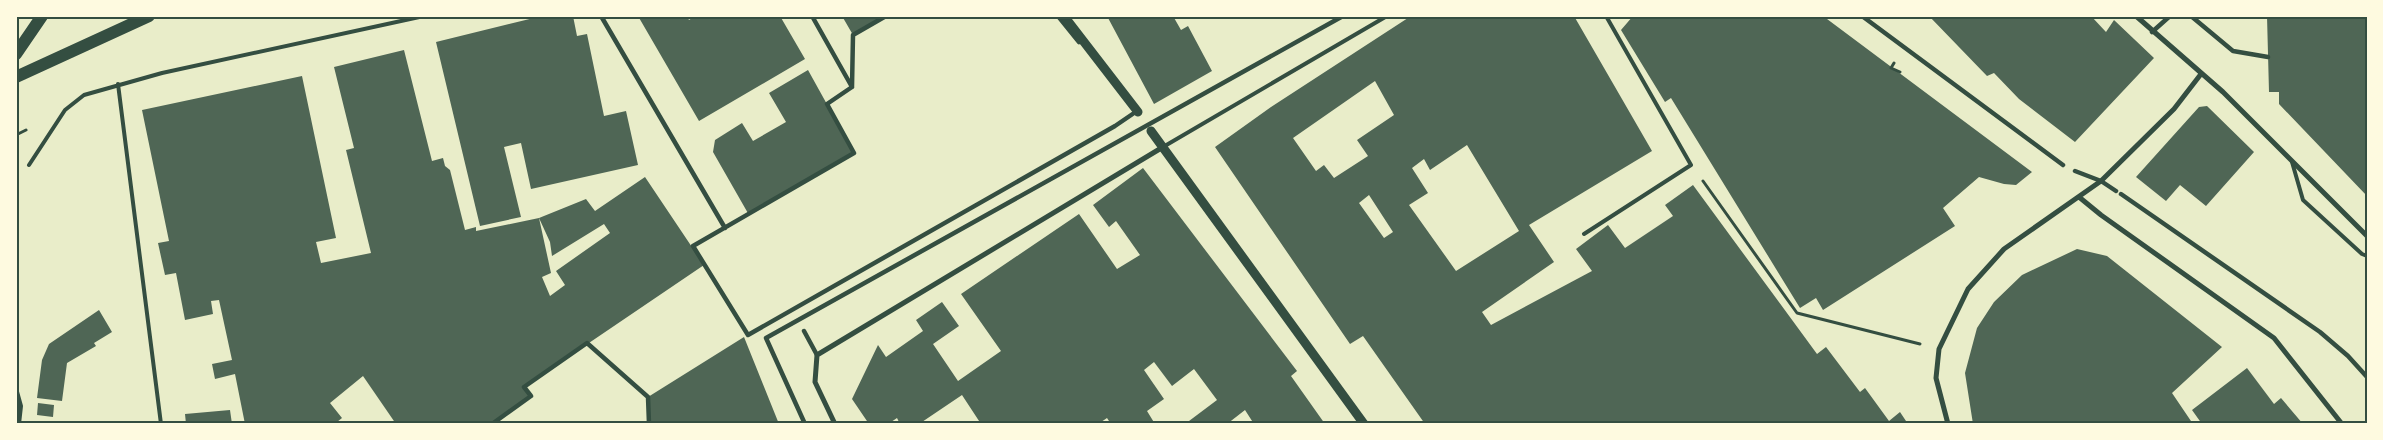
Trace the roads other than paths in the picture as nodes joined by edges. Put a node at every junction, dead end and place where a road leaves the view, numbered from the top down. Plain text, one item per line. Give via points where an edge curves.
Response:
1 (42, 16) edge
2 (149, 16) edge
3 (424, 16) edge
4 (601, 16) edge
5 (812, 16) edge
6 (886, 16) edge
7 (1058, 16) edge
8 (1064, 16) edge
9 (1343, 16) edge
10 (1387, 16) edge
11 (1606, 16) edge
12 (1862, 16) edge
13 (2136, 16) edge
14 (2170, 16) edge
15 (2191, 16) edge
16 (2152, 32) junction
17 (16, 54) edge
18 (2268, 57) dead end
19 (2201, 74) junction
20 (16, 77) edge
21 (118, 84) junction
22 (852, 87) junction
23 (1138, 112) junction
24 (1151, 131) dead end
25 (1163, 147) junction
26 (2292, 162) junction
27 (28, 165) dead end
28 (2063, 165) dead end
29 (2075, 171) dead end
30 (2101, 181) junction
31 (2116, 191) dead end
32 (2121, 194) dead end
33 (2079, 197) junction
34 (725, 228) junction
35 (1584, 234) dead end
36 (2367, 236) edge
37 (2367, 256) edge
38 (804, 331) dead end
39 (816, 355) junction
40 (2367, 377) edge
41 (16, 388) edge
42 (19, 424) edge
43 (160, 424) edge
44 (492, 424) edge
45 (649, 424) edge
46 (805, 424) edge
47 (835, 424) edge
48 (1364, 424) edge
49 (1948, 424) edge
50 (2342, 424) edge

1 - 17 main road
2 - 20 main road
3 - 21 lane
4 - 34 street
5 - 22 street
6 - 22 street via 853,35
7 - 23 street
8 - 23 street
9 - 46 street via 766,338
10 - 25 lane
11 - 35 lane via 1691,165
12 - 28 street
13 - 16 street
14 - 16 street
15 - 18 street via 2233,51
16 - 19 street
19 - 26 street
19 - 30 street via 2174,109
21 - 27 lane via 84,95 65,110
21 - 43 lane
22 - 34 street via 827,104 854,153
23 - 34 street via 748,335 693,246
24 - 25 street
25 - 39 street
25 - 48 street
26 - 36 street
26 - 37 lane via 2304,200
29 - 30 street
30 - 31 street
30 - 33 street
32 - 40 street via 2320,332
33 - 49 street via 2004,249 1968,289 1939,349 1936,378
33 - 50 street via 2101,216 2274,338
38 - 39 street
39 - 47 street via 815,382
41 - 42 lane via 21,406
44 - 45 street via 531,396 524,387 587,344 648,397

